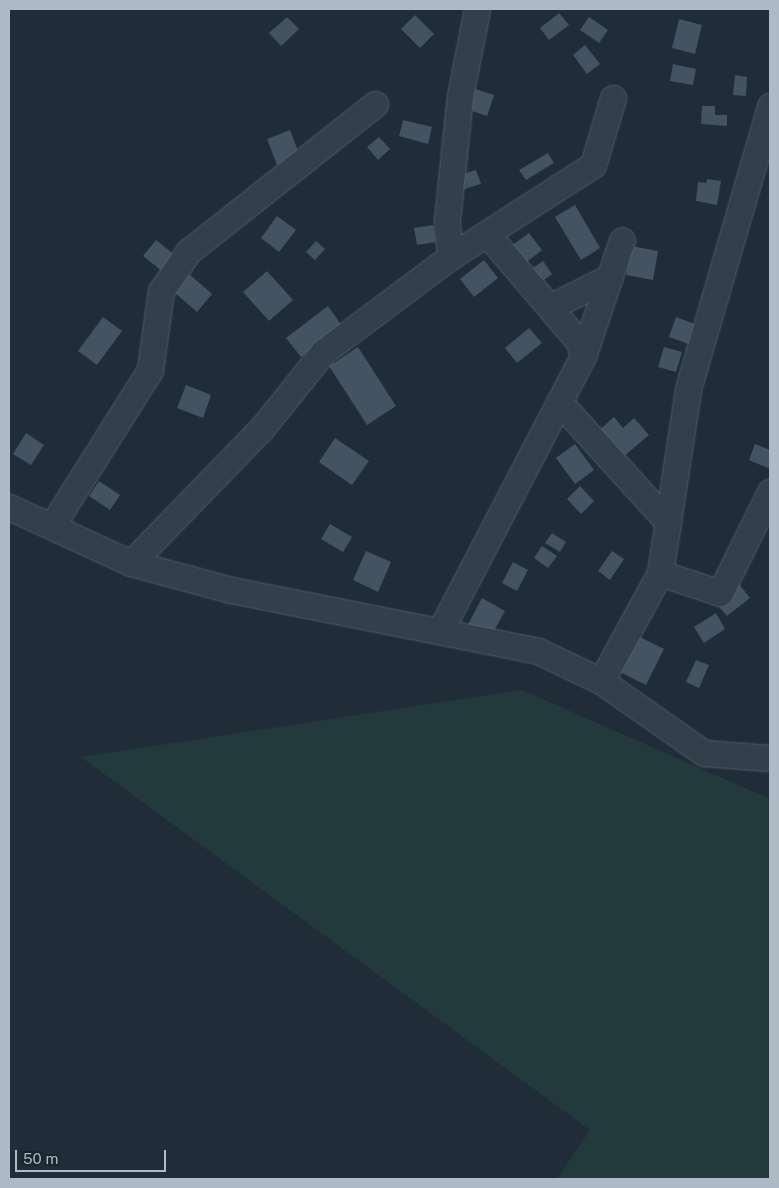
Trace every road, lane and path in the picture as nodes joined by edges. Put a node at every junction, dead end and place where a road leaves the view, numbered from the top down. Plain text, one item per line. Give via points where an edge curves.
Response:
1 (477, 9) edge
2 (613, 98) dead end
3 (376, 104) dead end
4 (770, 106) edge
5 (487, 234) junction
6 (622, 240) dead end
7 (450, 257) junction
8 (610, 277) junction
9 (550, 307) junction
10 (583, 356) junction
11 (560, 402) junction
12 (770, 492) edge
13 (9, 507) edge
14 (668, 522) junction
15 (53, 524) junction
16 (131, 563) junction
17 (660, 574) junction
18 (440, 631) junction
19 (601, 681) junction
20 (770, 758) edge

1 - 7 street via 460,96 447,220
2 - 5 street via 593,165
3 - 15 street via 188,251 162,291 150,370
4 - 14 street via 688,389
5 - 7 street
5 - 9 street
6 - 8 street
7 - 16 street via 323,352 262,428
8 - 9 street
8 - 10 street
9 - 10 street via 579,342
10 - 11 street
11 - 14 street
11 - 18 street
12 - 17 street via 720,593
13 - 15 street
14 - 17 street
15 - 16 street
16 - 18 street via 231,590
17 - 19 street
18 - 19 street via 538,651
19 - 20 street via 704,754

